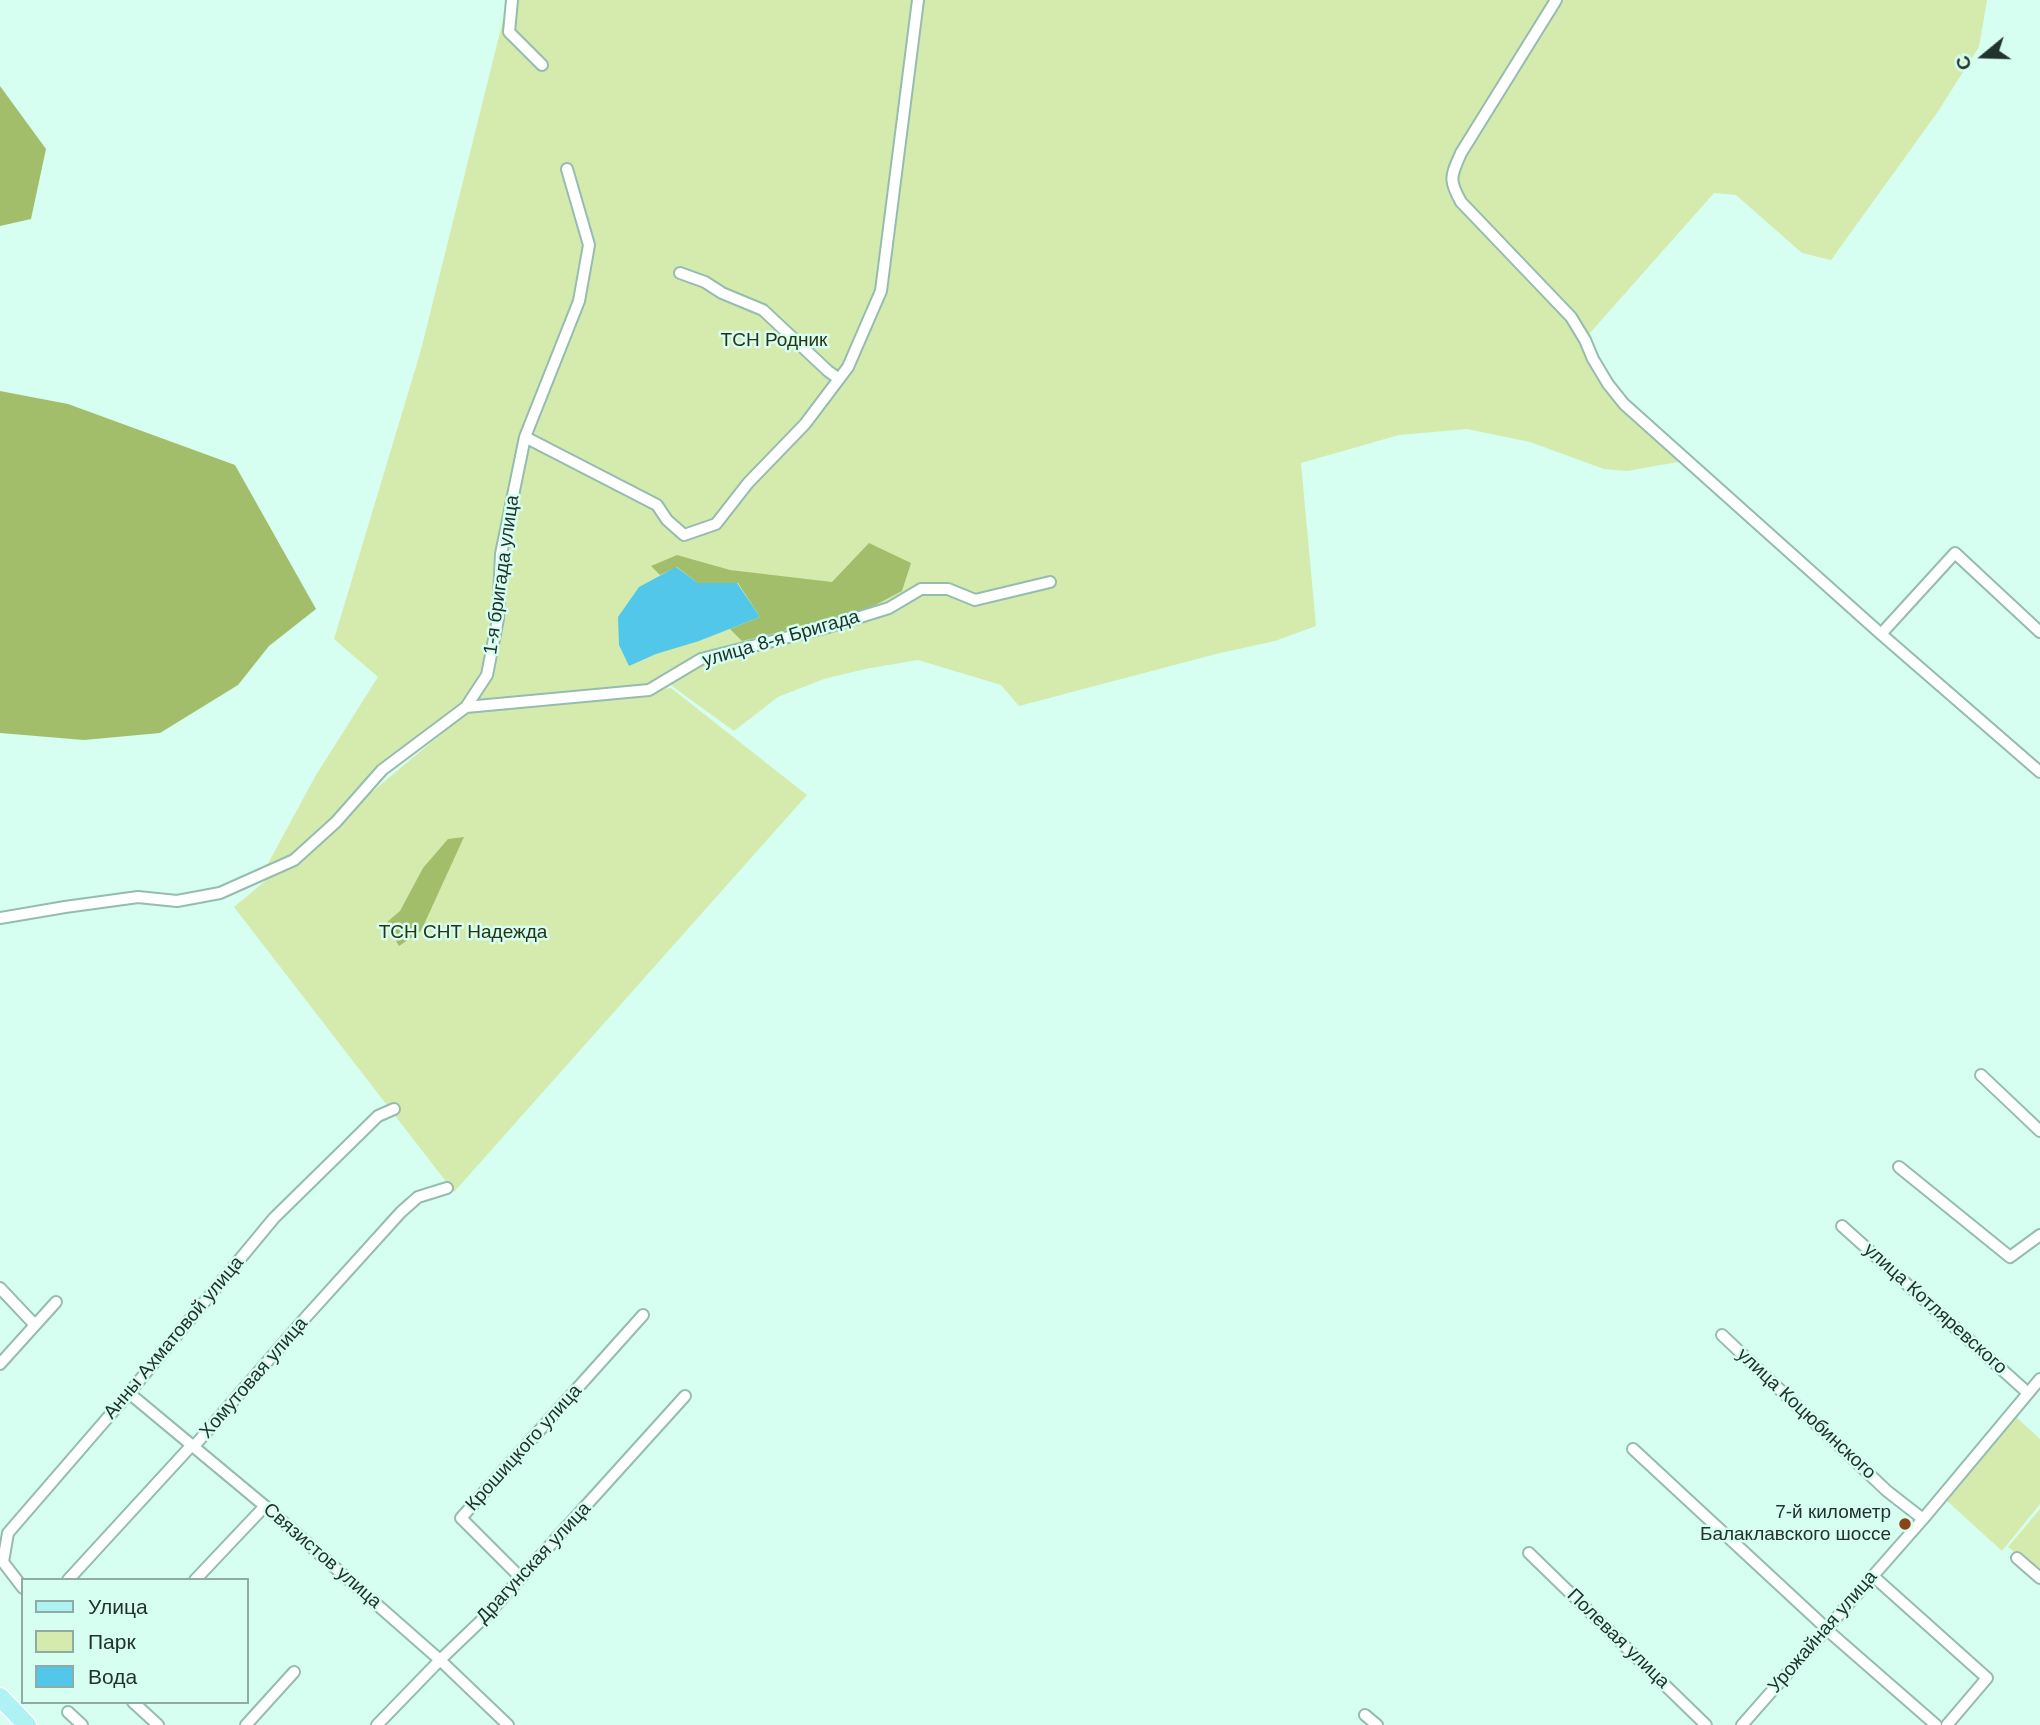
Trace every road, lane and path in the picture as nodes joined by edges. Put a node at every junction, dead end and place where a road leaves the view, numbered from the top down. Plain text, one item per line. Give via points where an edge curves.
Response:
1 (512, 0) edge
2 (918, 0) edge
3 (1556, 0) edge
4 (542, 65) dead end
5 (567, 169) dead end
6 (681, 273) dead end
7 (839, 379) junction
8 (524, 437) junction
9 (1050, 582) dead end
10 (2040, 632) edge
11 (1881, 634) junction
12 (466, 707) junction
13 (2040, 772) edge
14 (0, 918) edge
15 (1981, 1075) dead end
16 (394, 1109) dead end
17 (2040, 1131) edge
18 (1899, 1167) dead end
19 (447, 1188) dead end
20 (1842, 1226) dead end
21 (2040, 1235) edge
22 (0, 1288) edge
23 (56, 1302) dead end
24 (643, 1315) dead end
25 (36, 1325) junction
26 (1722, 1335) dead end
27 (0, 1364) edge
28 (2040, 1379) edge
29 (2028, 1393) junction
30 (129, 1394) junction
31 (685, 1396) dead end
32 (191, 1446) junction
33 (1633, 1449) dead end
34 (265, 1506) junction
35 (1923, 1519) junction
36 (1529, 1553) dead end
37 (2017, 1558) dead end
38 (2, 1560) edge
39 (1873, 1576) junction
40 (2040, 1577) edge
41 (70, 1578) edge
42 (197, 1578) edge
43 (521, 1578) junction
44 (21, 1585) edge
45 (1826, 1628) junction
46 (440, 1660) junction
47 (294, 1672) dead end
48 (0, 1696) edge
49 (135, 1704) edge
50 (67, 1707) edge
51 (1365, 1715) dead end
52 (27, 1725) edge
53 (82, 1725) edge
54 (158, 1725) edge
55 (246, 1725) edge
56 (377, 1725) edge
57 (509, 1725) edge
58 (1377, 1725) edge
59 (1706, 1725) edge
60 (1742, 1725) edge
61 (1936, 1725) edge
62 (1947, 1725) edge

1 - 4 street via 509,32
2 - 7 street via 881,290
3 - 11 street via 1461,153 1452,187 1571,317 1624,404
5 - 8 street, 1-я бригада улица via 589,244 579,301
6 - 7 street via 763,310
7 - 8 street via 716,524 684,535 657,505
8 - 12 street, 1-я бригада улица via 501,554 498,619 487,675
9 - 12 street, улица 8-я Бригада via 975,600 948,589 921,589 877,612 701,659 649,690
10 - 11 street via 1955,553
11 - 13 street
12 - 14 street via 382,770 294,860 220,893 177,901 138,897
15 - 17 street
16 - 30 street, Анны Ахматовой улица via 379,1116 274,1218
18 - 21 street via 2010,1257
19 - 32 street, Хомутовая улица via 418,1197 401,1212
20 - 29 street, улица Котляревского
22 - 25 street
23 - 25 street
24 - 43 street, Крошицкого улица via 461,1518
25 - 27 street
26 - 35 street, улица Коцюбинского via 1887,1491
28 - 29 street, Урожайная улица
29 - 35 street, Урожайная улица
30 - 32 street, Связистов улица
30 - 38 street, Анны Ахматовой улица via 8,1533
31 - 43 street, Драгунская улица
32 - 34 street, Связистов улица
32 - 41 street, Хомутовая улица
33 - 45 street
34 - 42 street
34 - 46 street, Связистов улица
35 - 39 street, Урожайная улица
36 - 59 street, Полевая улица
37 - 40 street
38 - 44 street, Анны Ахматовой улица
39 - 45 street, Урожайная улица
39 - 62 street via 1987,1678
43 - 46 street, Драгунская улица
45 - 60 street, Урожайная улица
45 - 61 street
46 - 56 street, Драгунская улица
46 - 57 street, Связистов улица
47 - 55 street
48 - 52 main road
49 - 54 street
50 - 53 street
51 - 58 street

